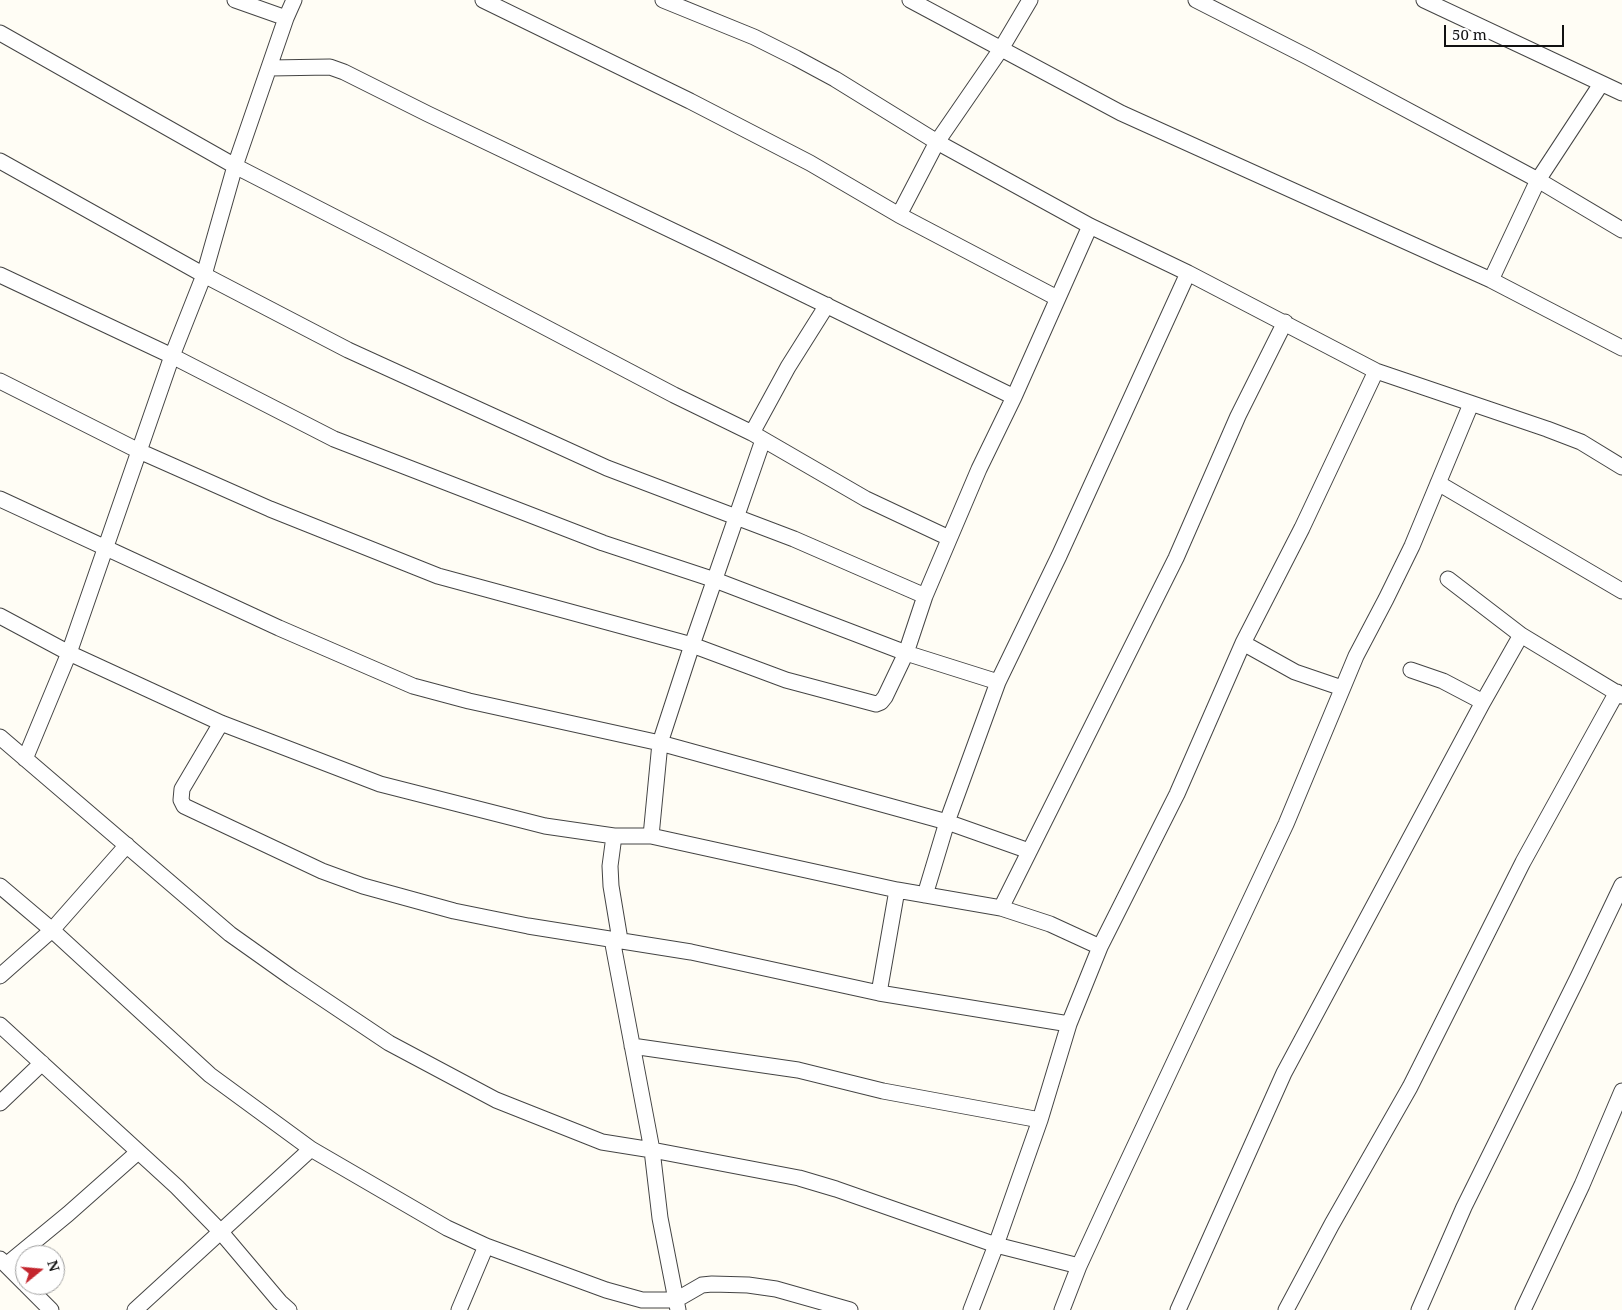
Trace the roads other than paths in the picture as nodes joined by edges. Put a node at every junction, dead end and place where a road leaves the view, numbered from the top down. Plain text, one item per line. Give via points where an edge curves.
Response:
1 (236, 0) edge
2 (294, 0) edge
3 (483, 0) edge
4 (663, 0) edge
5 (910, 0) edge
6 (1030, 0) edge
7 (1196, 0) edge
8 (1424, 0) edge
9 (286, 18) junction
10 (0, 33) edge
11 (1001, 49) junction
12 (1020, 59) junction
13 (270, 68) junction
14 (988, 68) junction
15 (1601, 84) junction
16 (1622, 94) edge
17 (937, 142) junction
18 (0, 161) edge
19 (235, 166) junction
20 (1538, 180) junction
21 (899, 215) junction
22 (1090, 226) junction
23 (1622, 230) edge
24 (1188, 273) junction
25 (0, 275) edge
26 (204, 275) junction
27 (1491, 280) junction
28 (1057, 298) junction
29 (826, 305) junction
30 (1285, 322) junction
31 (1622, 348) edge
32 (172, 356) junction
33 (1376, 370) junction
34 (0, 381) edge
35 (1014, 397) junction
36 (1471, 404) junction
37 (757, 436) junction
38 (139, 451) junction
39 (1622, 467) edge
40 (1438, 483) junction
41 (0, 499) edge
42 (736, 516) junction
43 (950, 538) junction
44 (106, 548) junction
45 (1448, 579) dead end
46 (715, 580) junction
47 (1622, 591) edge
48 (926, 596) junction
49 (0, 616) edge
50 (1521, 635) junction
51 (1243, 643) junction
52 (692, 645) junction
53 (69, 653) junction
54 (906, 653) junction
55 (1411, 670) dead end
56 (998, 682) junction
57 (1342, 688) junction
58 (1619, 694) edge
59 (1483, 702) junction
60 (221, 723) junction
61 (0, 737) edge
62 (660, 743) junction
63 (25, 759) junction
64 (947, 822) junction
65 (614, 836) junction
66 (650, 836) junction
67 (127, 845) junction
68 (1029, 851) junction
69 (1622, 885) edge
70 (0, 886) edge
71 (897, 890) junction
72 (926, 895) junction
73 (1001, 908) junction
74 (52, 930) junction
75 (616, 940) junction
76 (1100, 947) junction
77 (0, 976) edge
78 (879, 993) junction
79 (0, 1024) edge
80 (1069, 1024) junction
81 (632, 1046) junction
82 (42, 1063) junction
83 (1622, 1091) edge
84 (0, 1102) edge
85 (1040, 1120) junction
86 (311, 1149) junction
87 (652, 1150) junction
88 (138, 1152) junction
89 (220, 1231) junction
90 (996, 1245) junction
91 (486, 1246) junction
92 (3, 1262) edge
93 (1079, 1266) junction
94 (15, 1275) edge
95 (35, 1295) edge
96 (677, 1305) edge
97 (280, 1307) edge
98 (51, 1310) edge
99 (136, 1310) edge
100 (459, 1310) edge
101 (850, 1310) edge
102 (970, 1310) edge
103 (1062, 1310) edge
104 (1178, 1310) edge
105 (1286, 1310) edge
106 (1419, 1310) edge
107 (1523, 1310) edge

1 - 9 street
2 - 9 street
3 - 21 street via 810,163
4 - 17 street via 796,58
5 - 11 street
6 - 11 street
7 - 20 street
8 - 15 street
9 - 13 street
10 - 19 street
11 - 12 street
11 - 14 street
12 - 14 street
12 - 27 street via 1121,112
13 - 19 street
13 - 29 street via 330,67 344,72
14 - 17 street
15 - 16 street
15 - 20 street
17 - 21 street
17 - 22 street
18 - 26 street
19 - 26 street
19 - 37 street via 674,396
20 - 23 street
20 - 27 street
21 - 28 street
22 - 24 street
22 - 28 street
24 - 30 street
24 - 56 street
25 - 32 street
26 - 32 street
26 - 42 street via 348,350 548,442 607,468
27 - 31 street
28 - 35 street
29 - 35 street
29 - 37 street via 788,367
30 - 33 street
30 - 68 street via 1238,416 1176,558
32 - 38 street
32 - 46 street via 334,439 603,543
33 - 36 street
33 - 51 street via 1302,528
34 - 38 street
35 - 43 street
36 - 39 street via 1572,439
36 - 40 street
37 - 42 street
37 - 43 street via 866,499
38 - 44 street
38 - 52 street via 270,509 438,576
40 - 47 street
40 - 57 street via 1412,546
41 - 44 street
42 - 46 street
42 - 48 street
43 - 48 street
44 - 53 street
44 - 62 street via 413,686
45 - 50 street
46 - 52 street
46 - 54 street
48 - 54 street
49 - 53 street
50 - 58 street
50 - 59 street
51 - 57 street via 1295,672
51 - 76 street via 1178,794
52 - 54 street via 786,680 876,704 885,697
52 - 62 street
53 - 60 street
53 - 63 street
54 - 56 street
55 - 59 street via 1443,681
56 - 64 street
57 - 93 street via 1282,833
58 - 105 street via 1523,862 1410,1087
59 - 104 street via 1284,1073
60 - 65 street via 380,784 545,826
60 - 75 street via 182,789 184,806 322,871 363,886 463,913
61 - 63 street
62 - 64 street
62 - 66 street
63 - 67 street
64 - 68 street
64 - 72 street
65 - 66 street
65 - 75 street via 610,866
66 - 71 street
67 - 74 street
67 - 87 street via 230,934 389,1042 505,1103 602,1142
68 - 73 street
69 - 106 street via 1464,1207
70 - 74 street
71 - 72 street
71 - 78 street
72 - 73 street
73 - 76 street via 1050,924
74 - 77 street
74 - 86 street via 210,1075
75 - 78 street via 691,952
75 - 81 street
76 - 80 street
78 - 80 street
79 - 82 street
80 - 85 street
81 - 85 street via 798,1070
81 - 87 street
82 - 84 street
82 - 88 street
83 - 107 street via 1582,1186
85 - 90 street
86 - 89 street
86 - 91 street via 446,1228
87 - 90 street via 799,1178
87 - 96 street via 660,1218
88 - 89 street
88 - 92 street via 68,1214
89 - 97 street
89 - 99 street
90 - 93 street
90 - 102 street
91 - 96 street via 606,1290
91 - 100 street
92 - 94 street
93 - 103 street
95 - 98 street
96 - 101 street via 702,1285 748,1285 776,1289

